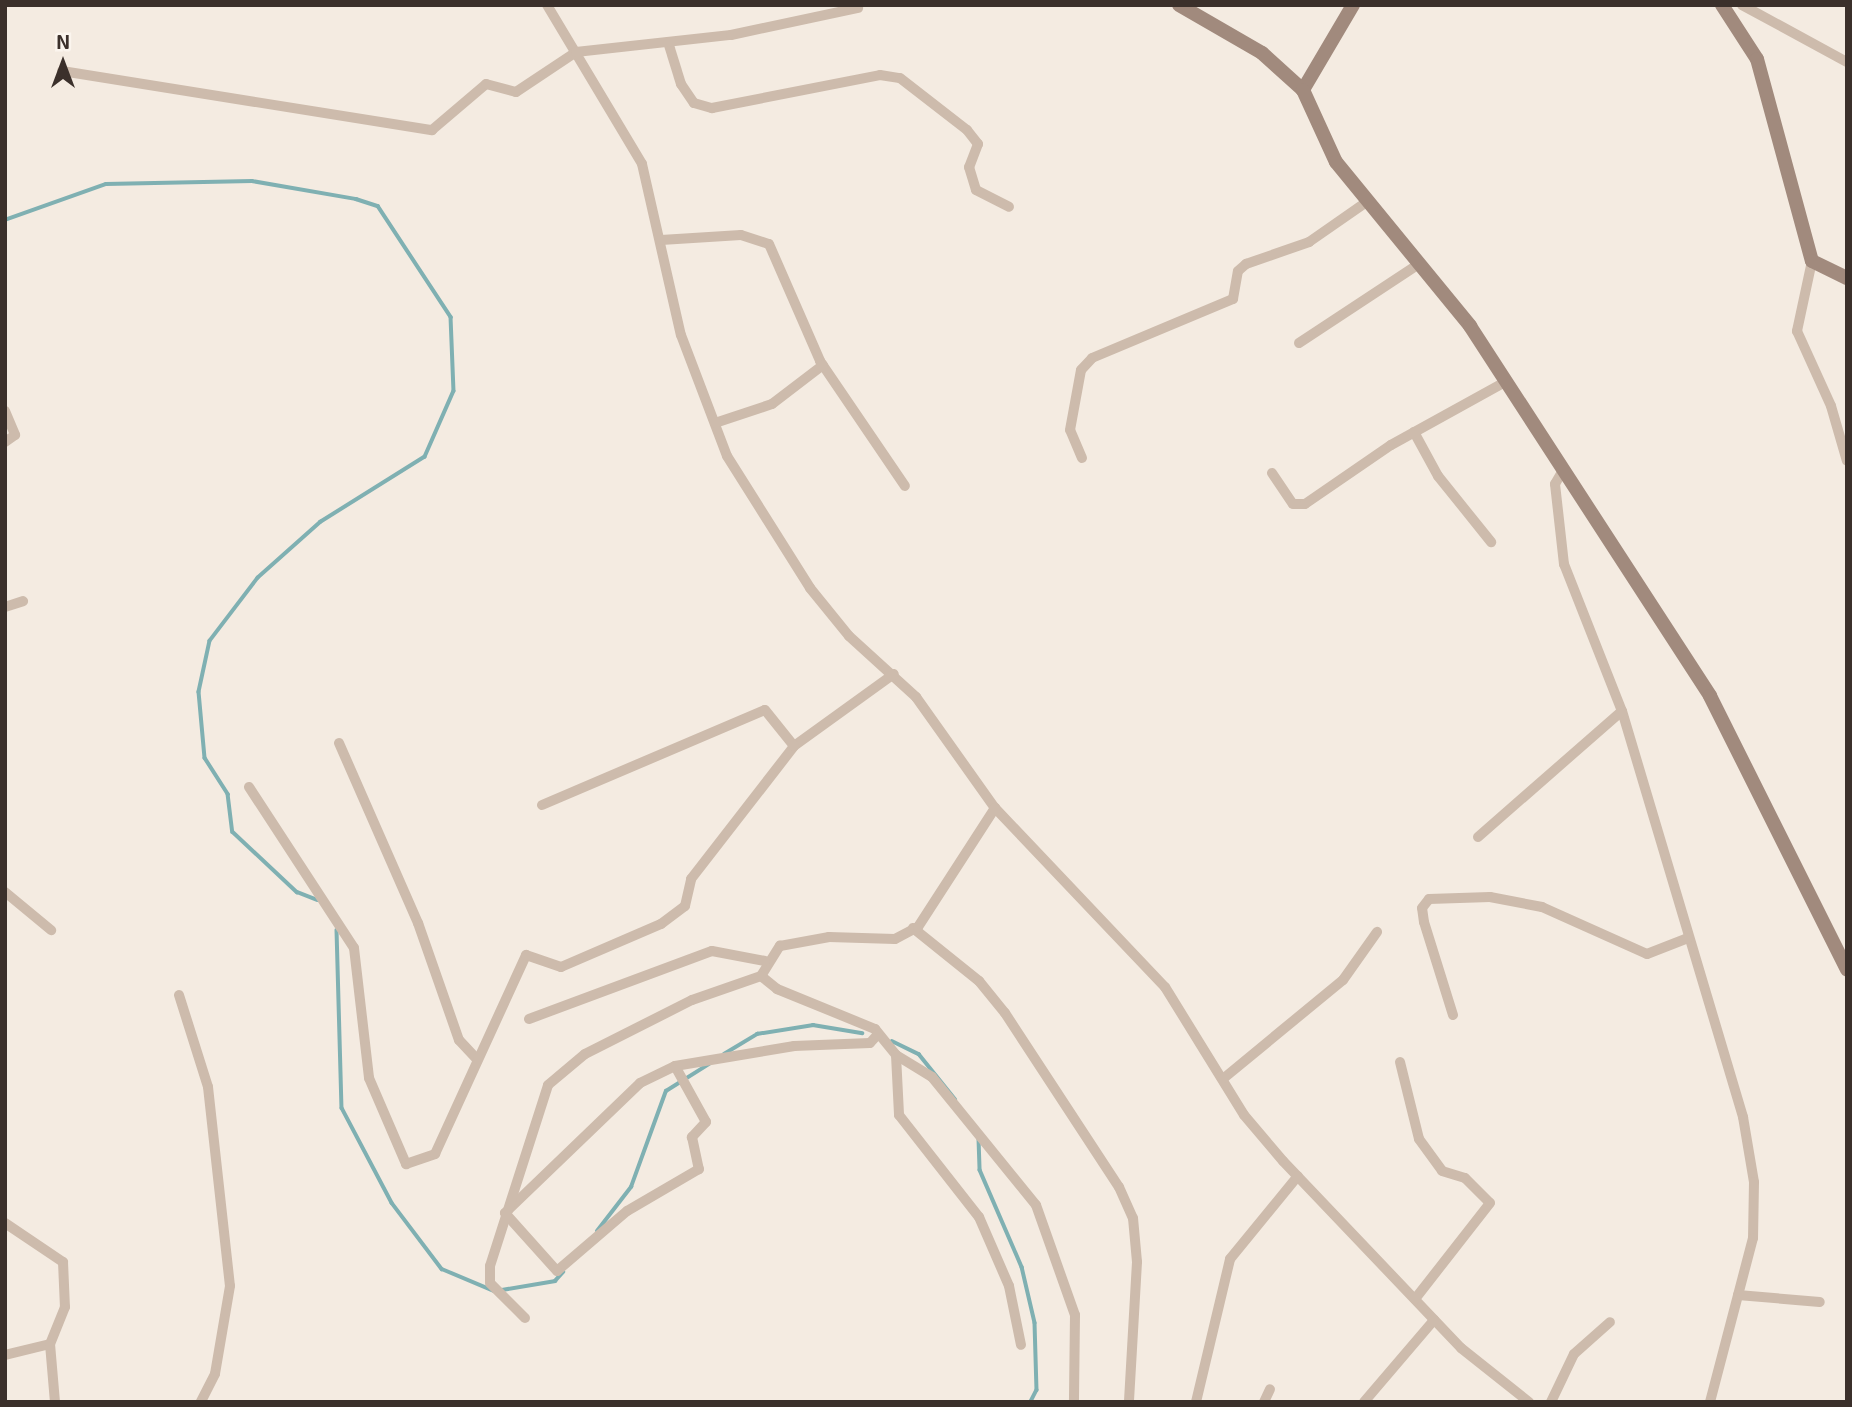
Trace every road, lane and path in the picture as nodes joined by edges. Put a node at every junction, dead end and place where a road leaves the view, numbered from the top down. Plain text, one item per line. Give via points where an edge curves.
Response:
1 (547, 5) edge
2 (1180, 5) edge
3 (1353, 5) edge
4 (1722, 5) edge
5 (1742, 5) edge
6 (858, 8) dead end
7 (668, 42) junction
8 (576, 52) junction
9 (1847, 61) edge
10 (62, 71) dead end
11 (1303, 90) junction
12 (1368, 201) junction
13 (1009, 206) dead end
14 (661, 240) junction
15 (1812, 261) junction
16 (1419, 264) junction
17 (1847, 278) edge
18 (1299, 343) dead end
19 (822, 365) junction
20 (1505, 382) junction
21 (5, 411) edge
22 (715, 423) junction
23 (1414, 432) junction
24 (5, 442) edge
25 (1082, 458) dead end
26 (1847, 461) edge
27 (1562, 472) junction
28 (1272, 473) dead end
29 (905, 486) dead end
30 (1491, 542) dead end
31 (23, 601) dead end
32 (5, 607) edge
33 (894, 674) junction
34 (1622, 711) junction
35 (339, 743) dead end
36 (794, 746) junction
37 (249, 787) dead end
38 (542, 805) dead end
39 (995, 808) junction
40 (1478, 837) dead end
41 (5, 892) edge
42 (913, 928) junction
43 (51, 930) dead end
44 (1377, 932) dead end
45 (1688, 938) junction
46 (765, 961) junction
47 (1847, 970) edge
48 (761, 976) junction
49 (179, 995) dead end
50 (1453, 1015) dead end
51 (529, 1018) dead end
52 (878, 1034) junction
53 (896, 1055) junction
54 (476, 1058) junction
55 (1400, 1062) dead end
56 (675, 1066) junction
57 (1224, 1078) junction
58 (1298, 1176) junction
59 (505, 1213) junction
60 (5, 1223) edge
61 (1738, 1296) junction
62 (1415, 1299) junction
63 (1820, 1302) dead end
64 (525, 1318) dead end
65 (1434, 1320) junction
66 (1610, 1322) dead end
67 (50, 1344) junction
68 (1021, 1345) dead end
69 (5, 1355) edge
70 (1270, 1389) dead end
71 (55, 1402) edge
72 (201, 1402) edge
73 (1074, 1402) edge
74 (1129, 1402) edge
75 (1196, 1402) edge
76 (1264, 1402) edge
77 (1364, 1402) edge
78 (1529, 1402) edge
79 (1551, 1402) edge
80 (1710, 1402) edge

1 - 8 street
2 - 11 street via 1262,53
3 - 11 street
4 - 15 street via 1757,60
5 - 9 street
6 - 7 street
7 - 8 street
7 - 13 street via 681,84 694,103 712,108 880,75 900,78 967,130 978,144 969,167 976,190
8 - 10 street via 516,92 486,84 432,130
8 - 14 street via 642,164
11 - 12 street via 1336,162
12 - 16 street
12 - 25 street via 1309,242 1246,264 1238,271 1233,299 1092,358 1082,370 1070,430
14 - 19 street via 741,235 769,244
14 - 22 street via 681,335
15 - 17 street
15 - 26 street via 1797,331 1831,406
16 - 18 street
16 - 20 street
19 - 22 street via 772,404
19 - 29 street
20 - 23 street
20 - 27 street
21 - 24 street via 15,435
22 - 33 street via 743,489 810,588 849,636
23 - 28 street via 1305,504 1293,504
23 - 30 street via 1438,476
27 - 34 street via 1555,484 1564,564
27 - 47 street via 1710,696
31 - 32 street
33 - 36 street
33 - 39 street
34 - 40 street
34 - 45 street
35 - 54 street via 418,923 459,1040
36 - 38 street via 765,710
36 - 54 street via 717,841 677,912 561,967 526,956
37 - 54 street via 354,948 369,1078 406,1164 435,1154 460,1110
39 - 42 street via 929,916
39 - 57 street via 1166,987
41 - 43 street
42 - 46 street via 895,939 804,939 780,946
42 - 74 street via 979,981 1005,1013 1119,1187 1133,1218 1138,1262
44 - 57 street via 1343,980 1235,1063
45 - 50 street via 1647,954 1542,907 1490,897 1430,899 1422,908 1424,922
45 - 61 street via 1743,1117 1754,1182 1753,1238
46 - 48 street
46 - 51 street via 712,951
48 - 52 street
48 - 59 street via 692,1000 566,1065 535,1110
49 - 72 street via 208,1087 230,1286 215,1374
52 - 53 street
52 - 56 street via 870,1043 794,1046
53 - 68 street via 899,1115 979,1217 1009,1286
53 - 73 street via 932,1077 1036,1205 1074,1315
55 - 62 street via 1419,1139 1442,1171 1465,1178 1490,1203
56 - 59 street via 640,1083
56 - 59 street via 706,1122 692,1137 699,1169 627,1211 557,1271
57 - 58 street via 1244,1115
58 - 62 street
58 - 75 street via 1230,1259
59 - 64 street via 493,1242 489,1283
60 - 67 street via 64,1262 62,1325
61 - 63 street
61 - 80 street
62 - 65 street
65 - 77 street
65 - 78 street
66 - 79 street via 1574,1354
67 - 69 street
67 - 71 street
70 - 76 street

